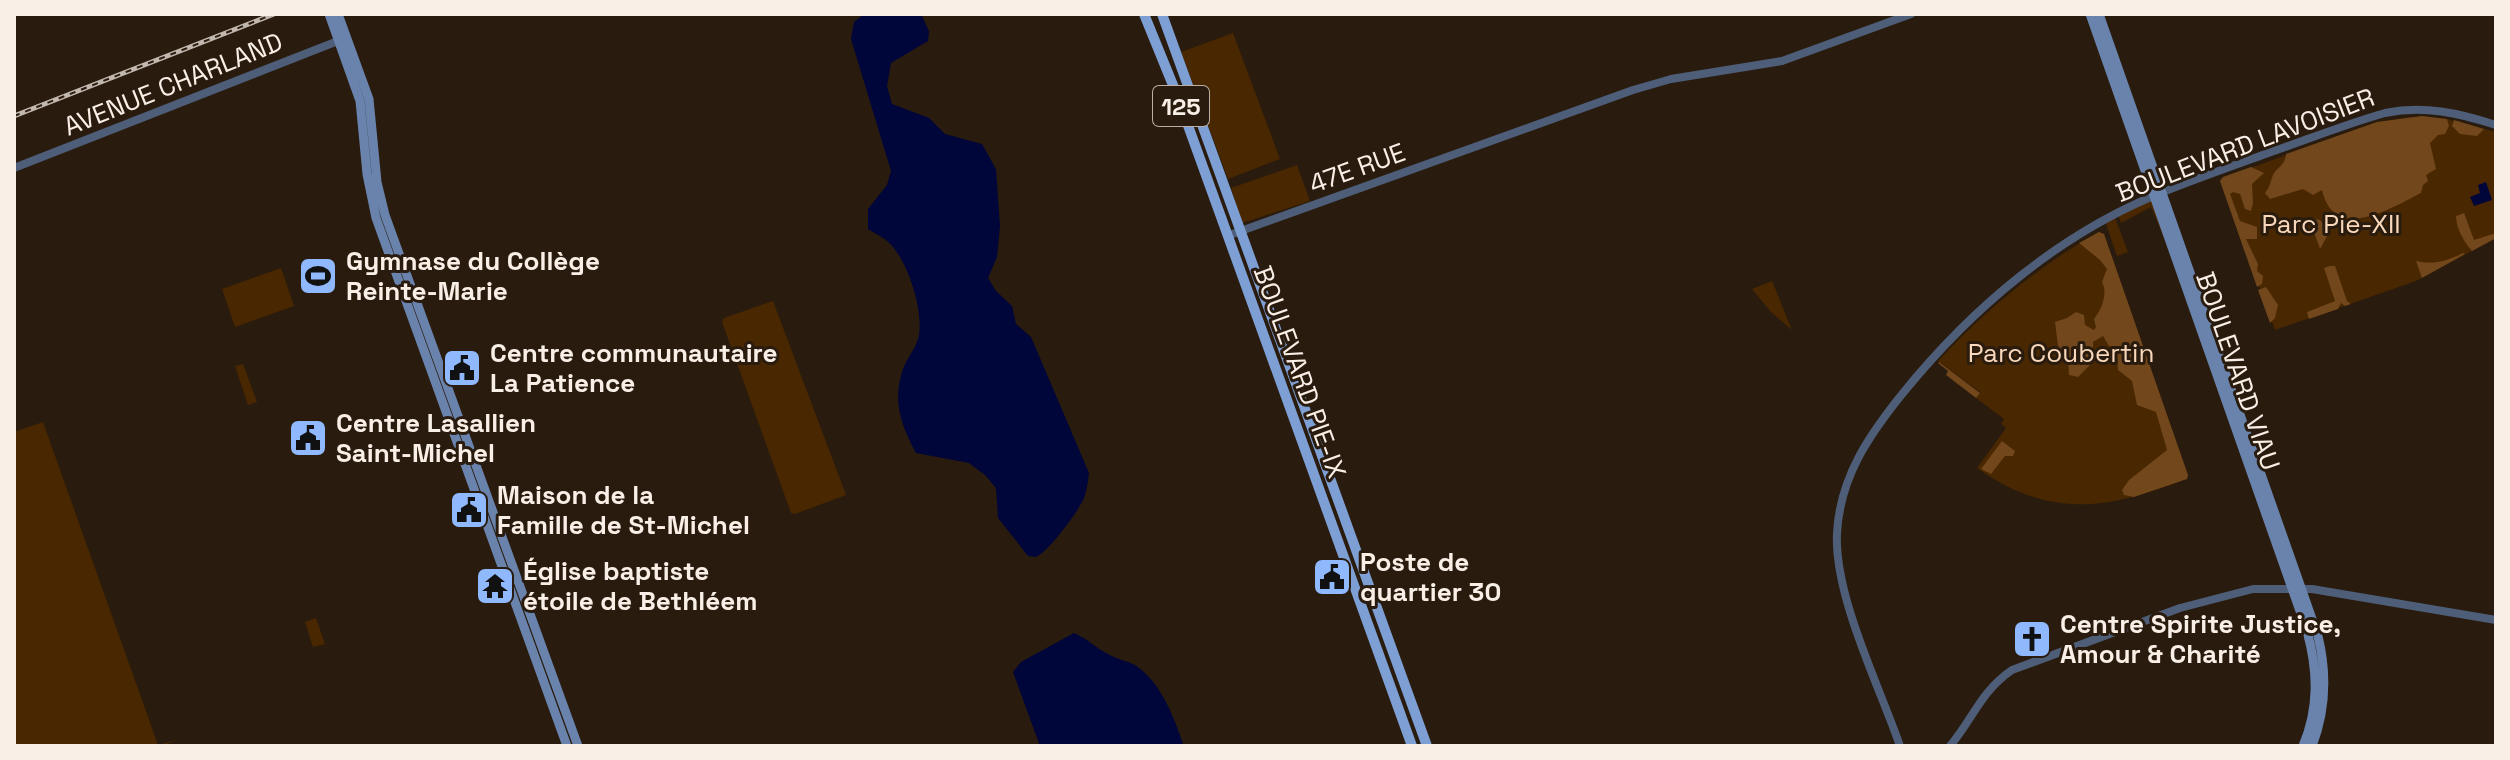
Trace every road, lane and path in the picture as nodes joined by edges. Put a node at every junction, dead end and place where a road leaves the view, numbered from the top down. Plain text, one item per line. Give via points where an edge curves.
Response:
1 (329, 14) edge
2 (338, 14) edge
3 (1144, 14) edge
4 (1162, 14) edge
5 (1911, 14) edge
6 (2090, 14) edge
7 (2099, 14) edge
8 (343, 39) junction
9 (2496, 125) edge
10 (14, 168) edge
11 (2157, 194) junction
12 (1240, 230) junction
13 (1227, 236) junction
14 (2296, 587) junction
15 (2496, 620) edge
16 (567, 746) edge
17 (578, 746) edge
18 (1412, 746) edge
19 (1427, 746) edge
20 (1900, 746) edge
21 (1950, 746) edge
22 (2303, 746) edge
23 (2312, 746) edge

1 - 8 main road
2 - 8 main road
3 - 13 main road, BOULEVARD PIE-IX / 125
4 - 12 main road, BOULEVARD PIE-IX / 125
5 - 12 street, 47E RUE via 1782,61 1656,83
6 - 11 main road, BOULEVARD VIAU
7 - 11 main road, BOULEVARD VIAU
8 - 10 street, AVENUE CHARLAND
8 - 16 main road via 362,107 376,218
8 - 17 main road via 370,104 385,215
9 - 11 street, BOULEVARD LAVOISIER via 2449,112 2396,110
11 - 14 main road, BOULEVARD VIAU
11 - 20 street, BOULEVARD LAVOISIER via 2092,228 2018,277 1954,334 1889,410 1847,480 1838,556 1846,596
12 - 13 street, 47E RUE
12 - 19 main road, BOULEVARD PIE-IX / 125
13 - 18 main road, BOULEVARD PIE-IX / 125
14 - 15 street
14 - 21 street via 2214,597 2020,666 1991,686
14 - 22 main road, BOULEVARD VIAU via 2316,675 2313,714
14 - 23 main road, BOULEVARD VIAU via 2318,636 2324,671 2323,705

